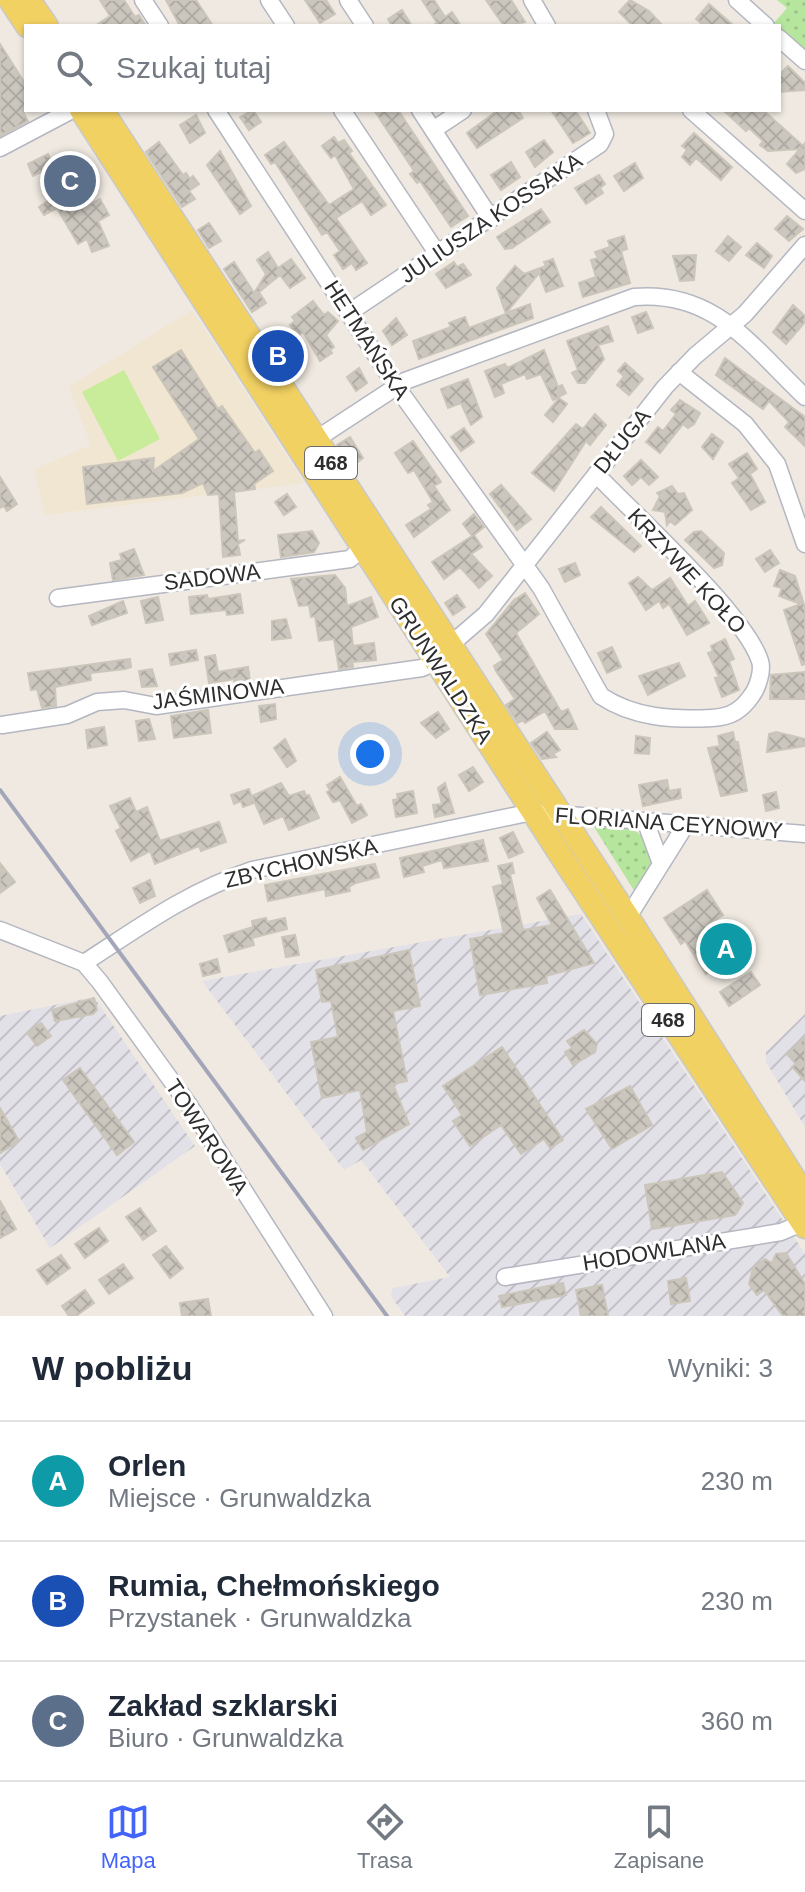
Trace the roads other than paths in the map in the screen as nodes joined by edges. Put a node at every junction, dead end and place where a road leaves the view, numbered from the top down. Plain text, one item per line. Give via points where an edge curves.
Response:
1 (10, 0) edge
2 (29, 0) edge
3 (143, 0) edge
4 (269, 0) edge
5 (348, 0) edge
6 (532, 0) edge
7 (748, 3) edge
8 (26, 24) edge
9 (46, 24) edge
10 (159, 24) edge
11 (285, 24) edge
12 (364, 24) edge
13 (546, 24) edge
14 (764, 24) edge
15 (781, 40) edge
16 (805, 61) edge
17 (68, 112) edge
18 (82, 112) edge
19 (103, 112) edge
20 (217, 112) edge
21 (343, 112) edge
22 (421, 112) edge
23 (460, 112) edge
24 (597, 112) edge
25 (693, 112) edge
26 (433, 130) junction
27 (0, 148) edge
28 (805, 211) edge
29 (491, 219) junction
30 (805, 245) edge
31 (437, 253) junction
32 (350, 312) junction
33 (730, 326) junction
34 (679, 372) junction
35 (396, 386) junction
36 (805, 397) edge
37 (315, 440) junction
38 (596, 474) junction
39 (805, 544) edge
40 (363, 547) junction
41 (524, 565) junction
42 (58, 598) dead end
43 (442, 654) junction
44 (2, 725) dead end
45 (532, 812) junction
46 (559, 816) junction
47 (646, 823) junction
48 (685, 826) junction
49 (805, 834) edge
50 (660, 861) junction
51 (628, 917) junction
52 (0, 930) edge
53 (84, 963) junction
54 (805, 1195) edge
55 (804, 1225) edge
56 (505, 1277) dead end
57 (322, 1312) edge
58 (303, 1316) edge

1 - 8 main road
2 - 9 main road
3 - 10 street
4 - 11 street
5 - 12 street
6 - 13 street
7 - 14 street
15 - 16 street
17 - 27 street
18 - 40 main road, GRUNWALDZKA / 468
19 - 37 main road, GRUNWALDZKA / 468
20 - 32 street, HETMAŃSKA
21 - 31 street
22 - 26 street
23 - 26 street
24 - 29 street, JULIUSZA KOSSAKA via 605,134 600,144
25 - 28 street
26 - 29 street
29 - 31 street, JULIUSZA KOSSAKA
30 - 33 street, DŁUGA
31 - 32 street, JULIUSZA KOSSAKA
32 - 35 street, HETMAŃSKA
33 - 34 street, DŁUGA
33 - 35 street via 691,301 634,297
33 - 36 street
34 - 38 street, DŁUGA
34 - 39 street via 745,424 769,453
35 - 37 street
35 - 41 street, HETMAŃSKA
37 - 43 main road, GRUNWALDZKA / 468
38 - 41 street, DŁUGA
38 - 41 street, KRZYWE KOŁO via 751,640 762,664 756,690 744,708 720,717 675,718 642,715 601,696
40 - 42 street, SADOWA via 350,559
40 - 43 main road, GRUNWALDZKA / 468
41 - 43 street, DŁUGA via 486,614
43 - 44 street, JAŚMINOWA via 422,668 156,706 97,702 67,715
43 - 45 main road, GRUNWALDZKA / 468
43 - 46 main road, GRUNWALDZKA / 468
45 - 46 street, FLORIANA CEYNOWY
45 - 53 street, ZBYCHOWSKA via 238,875 169,906
45 - 55 main road, GRUNWALDZKA / 468
46 - 47 street, FLORIANA CEYNOWY
46 - 51 main road, GRUNWALDZKA / 468
47 - 48 street, FLORIANA CEYNOWY
47 - 50 street
48 - 49 street, FLORIANA CEYNOWY
48 - 50 street
50 - 51 street
51 - 54 main road, GRUNWALDZKA / 468
52 - 53 street
53 - 57 street, TOWAROWA via 189,1105
55 - 56 street, HODOWLANA
57 - 58 street

